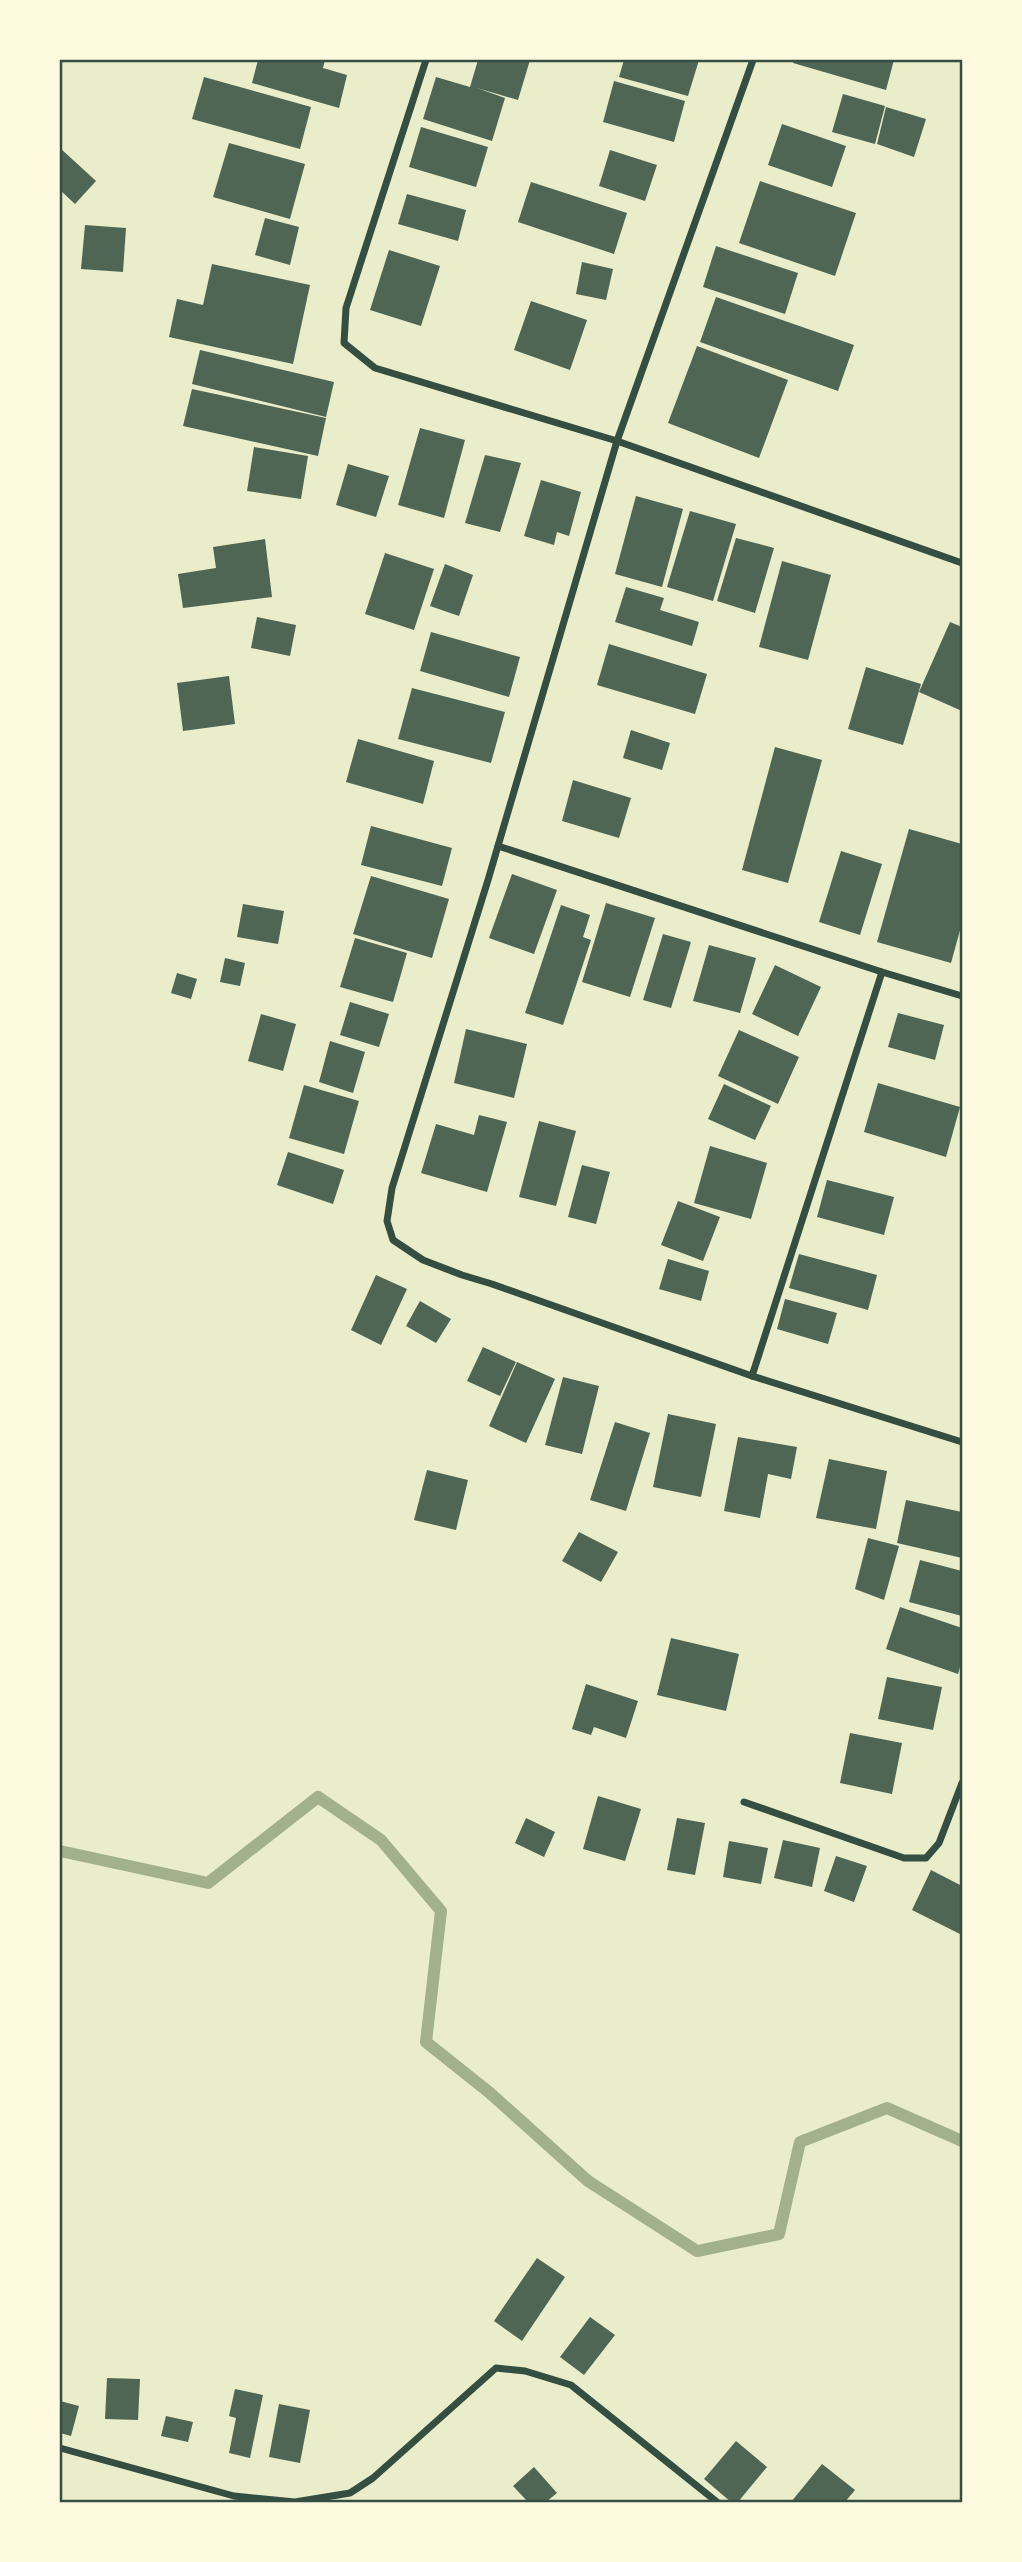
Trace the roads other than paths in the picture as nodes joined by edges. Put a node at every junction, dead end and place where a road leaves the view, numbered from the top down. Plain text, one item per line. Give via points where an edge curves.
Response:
1 (426, 60) edge
2 (753, 60) edge
3 (617, 441) junction
4 (962, 563) edge
5 (498, 846) junction
6 (882, 972) junction
7 (962, 996) edge
8 (752, 1376) junction
9 (962, 1442) edge
10 (962, 1783) edge
11 (744, 1802) dead end
12 (60, 2448) edge
13 (717, 2502) edge

1 - 3 street via 346,308 344,343 375,368
2 - 3 street
3 - 4 street
3 - 5 street
5 - 6 street
5 - 8 street via 392,1188 387,1221 393,1240 423,1260
6 - 7 street
6 - 8 street
8 - 9 street
10 - 11 street via 939,1843 926,1858 904,1858
12 - 13 street via 234,2496 295,2501 350,2493 373,2478 496,2368 571,2385

